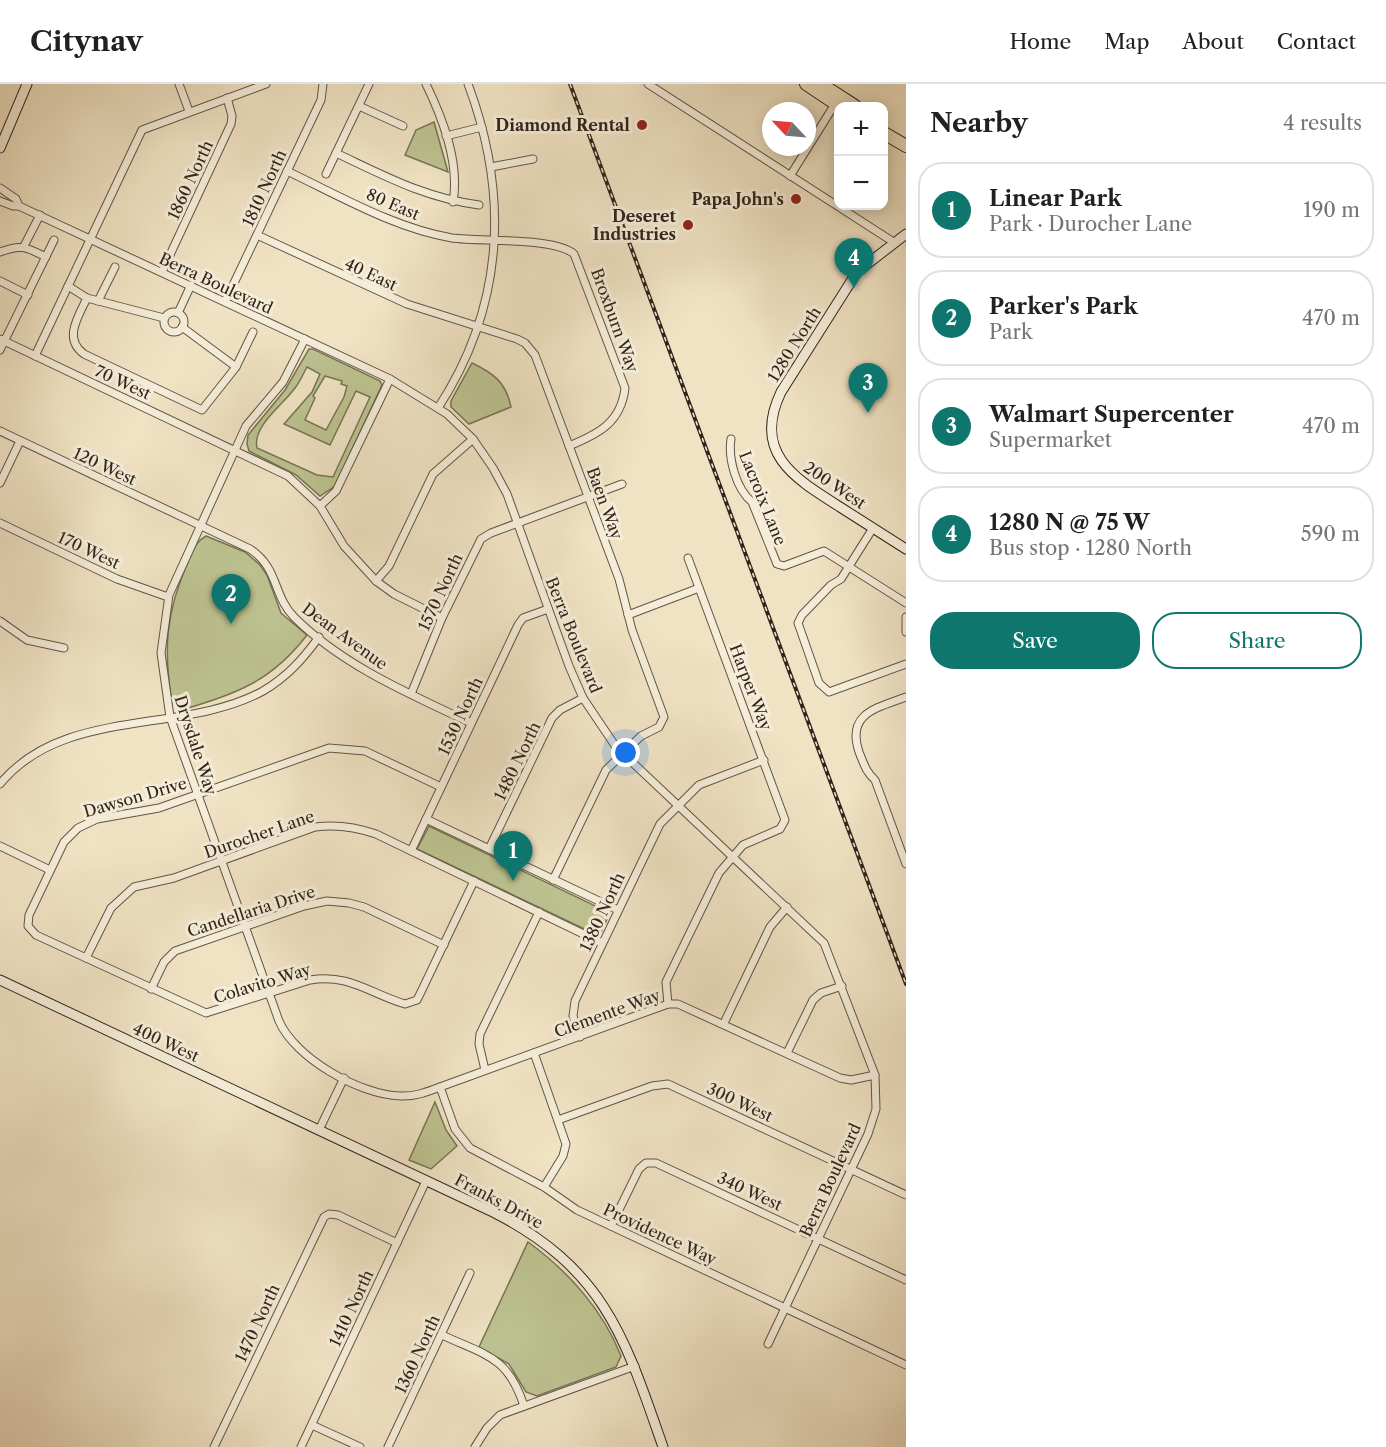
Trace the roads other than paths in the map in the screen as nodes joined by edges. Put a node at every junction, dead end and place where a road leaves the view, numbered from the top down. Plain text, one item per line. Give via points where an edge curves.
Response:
1 (27, 84) edge
2 (179, 84) edge
3 (266, 84) edge
4 (323, 84) edge
5 (369, 84) edge
6 (426, 84) edge
7 (468, 84) edge
8 (648, 84) edge
9 (806, 84) edge
10 (821, 84) edge
11 (227, 98) junction
12 (849, 102) edge
13 (834, 103) edge
14 (359, 106) junction
15 (834, 110) edge
16 (189, 111) junction
17 (403, 126) dead end
18 (482, 127) junction
19 (888, 134) edge
20 (446, 136) junction
21 (0, 145) edge
22 (906, 146) edge
23 (336, 153) junction
24 (533, 159) dead end
25 (491, 167) junction
26 (287, 171) junction
27 (326, 174) dead end
28 (790, 176) junction
29 (0, 188) edge
30 (0, 201) edge
31 (453, 202) junction
32 (479, 205) dead end
33 (19, 206) junction
34 (40, 215) junction
35 (906, 234) edge
36 (257, 235) junction
37 (91, 238) junction
38 (54, 240) dead end
39 (495, 242) junction
40 (895, 243) junction
41 (24, 246) junction
42 (570, 250) joint
43 (0, 252) edge
44 (46, 257) junction
45 (115, 267) dead end
46 (162, 272) junction
47 (0, 281) edge
48 (191, 285) junction
49 (68, 286) junction
50 (28, 294) junction
51 (87, 298) junction
52 (98, 301) junction
53 (225, 302) junction
54 (178, 313) junction
55 (164, 318) junction
56 (182, 327) junction
57 (479, 327) junction
58 (253, 332) dead end
59 (305, 339) junction
60 (2, 340) edge
61 (0, 350) edge
62 (35, 356) junction
63 (236, 367) junction
64 (390, 379) junction
65 (438, 408) junction
66 (771, 428) joint
67 (0, 431) edge
68 (473, 439) junction
69 (731, 439) dead end
70 (20, 441) junction
71 (570, 446) junction
72 (235, 450) junction
73 (0, 483) edge
74 (622, 484) dead end
75 (588, 496) junction
76 (321, 506) junction
77 (0, 523) edge
78 (517, 523) junction
79 (199, 525) junction
80 (873, 528) junction
81 (906, 549) edge
82 (688, 558) dead end
83 (849, 567) junction
84 (376, 581) junction
85 (699, 588) junction
86 (168, 597) junction
87 (906, 603) edge
88 (548, 609) junction
89 (628, 615) junction
90 (442, 618) junction
91 (906, 618) edge
92 (0, 621) edge
93 (906, 632) edge
94 (319, 637) junction
95 (64, 648) dead end
96 (906, 664) edge
97 (411, 694) junction
98 (906, 697) edge
99 (583, 698) junction
100 (170, 717) junction
101 (471, 723) junction
102 (622, 754) junction
103 (764, 760) junction
104 (0, 784) edge
105 (441, 787) junction
106 (197, 794) junction
107 (677, 805) junction
108 (426, 819) junction
109 (0, 846) edge
110 (489, 849) junction
111 (411, 851) junction
112 (732, 856) junction
113 (221, 861) junction
114 (906, 864) edge
115 (50, 870) junction
116 (554, 880) junction
117 (474, 881) junction
118 (787, 906) junction
119 (618, 910) junction
120 (539, 912) junction
121 (28, 926) joint
122 (245, 927) junction
123 (602, 943) junction
124 (444, 945) junction
125 (86, 958) junction
126 (0, 980) edge
127 (842, 986) junction
128 (151, 989) junction
129 (269, 994) junction
130 (668, 1004) junction
131 (724, 1023) junction
132 (580, 1037) junction
133 (534, 1053) junction
134 (787, 1053) junction
135 (485, 1070) junction
136 (874, 1075) junction
137 (344, 1077) junction
138 (440, 1087) junction
139 (558, 1120) junction
140 (319, 1130) junction
141 (850, 1169) junction
142 (426, 1181) junction
143 (544, 1187) junction
144 (906, 1195) edge
145 (611, 1226) junction
146 (818, 1239) junction
147 (397, 1243) junction
148 (470, 1273) dead end
149 (906, 1280) edge
150 (785, 1308) junction
151 (442, 1335) junction
152 (768, 1344) dead end
153 (906, 1365) edge
154 (634, 1366) junction
155 (524, 1406) junction
156 (312, 1425) junction
157 (214, 1447) edge
158 (301, 1447) edge
159 (360, 1447) edge
160 (388, 1447) edge
161 (476, 1447) edge
162 (663, 1447) edge

1 - 21 street
2 - 16 street
3 - 11 street
4 - 26 street, 1810 North via 321,100
5 - 14 street
6 - 20 street
7 - 18 street
8 - 28 street
9 - 13 highway
10 - 12 highway
11 - 16 street
11 - 46 street, 1860 North via 231,124
14 - 17 street
14 - 23 street
15 - 28 street
16 - 37 street via 142,130
18 - 20 street
18 - 25 street
19 - 22 highway
20 - 31 street via 454,176
23 - 27 street
23 - 31 street via 420,193
24 - 25 street
25 - 39 street
26 - 36 street, 1810 North
26 - 39 street, 80 East via 408,226 455,238
28 - 40 street
29 - 33 street, Berra Boulevard via 16,199
30 - 33 street, Berra Boulevard
31 - 32 street
33 - 34 street, Berra Boulevard
34 - 37 street, Berra Boulevard
34 - 41 street
35 - 40 street, 1280 North
36 - 53 street, 1810 North
36 - 57 street, 40 East via 407,304
37 - 46 street, Berra Boulevard
37 - 49 street
38 - 44 street
39 - 42 street, 80 East via 557,245
39 - 57 street
40 - 66 street, 1280 North via 857,272 781,392
41 - 43 street
41 - 44 street
42 - 71 street, Broxburn Way via 578,259 625,388 606,428
44 - 50 street
45 - 52 street
46 - 48 street, Berra Boulevard
47 - 50 street
48 - 53 street, Berra Boulevard
48 - 54 street
49 - 51 street
49 - 62 street
50 - 60 street
51 - 52 street
51 - 63 street via 72,333 81,352 202,410
52 - 55 street
53 - 59 street, Berra Boulevard
54 - 55 street via 170,312
54 - 56 street via 183,319
55 - 56 street via 171,331
56 - 63 street
57 - 65 street via 457,381
57 - 71 street, Baen Way via 517,339 532,350
58 - 63 street
59 - 64 street, Berra Boulevard
59 - 72 street, Drysdale Way via 290,372 246,426
60 - 61 street
60 - 62 street, 70 West
62 - 72 street, 70 West
64 - 65 street, Berra Boulevard
64 - 76 street via 336,491
65 - 68 street, Berra Boulevard
66 - 80 street, 200 West via 776,453 793,476
67 - 70 street, 120 West
68 - 78 street, Berra Boulevard via 507,494
68 - 84 street via 433,474 389,566
69 - 83 street, Lacroix Lane via 729,453 740,485 752,502 777,564 784,566 824,551
70 - 73 street
70 - 79 street, 120 West
71 - 75 street, Baen Way
72 - 76 street, 70 West via 288,476
72 - 79 street, Drysdale Way
74 - 75 street, 1570 North
75 - 78 street, 1570 North
75 - 89 street, Baen Way
76 - 84 street, 70 West via 344,546
77 - 86 street, 170 West via 117,579
78 - 88 street, Berra Boulevard
78 - 90 street, 1570 North via 490,533 478,543
79 - 86 street, Drysdale Way
79 - 94 street, Dean Avenue via 260,556 274,575 288,611
80 - 81 street, 200 West
80 - 83 street
82 - 85 street, Harper Way
83 - 87 street, Lacroix Lane
83 - 96 street via 798,623 819,683 824,690 833,692
84 - 90 street, 70 West
85 - 89 street
85 - 103 street, Harper Way
86 - 100 street, Drysdale Way via 161,653
88 - 99 street, Berra Boulevard
88 - 101 street, 1530 North via 523,618 518,625
89 - 102 street, Baen Way via 663,712 662,723 640,736
90 - 97 street, 1570 North
91 - 93 street
92 - 95 street via 27,640
94 - 97 street, Dean Avenue via 363,669
94 - 100 street via 292,670 256,695
97 - 101 street, Dean Avenue
98 - 114 street via 869,712 860,721 855,735
99 - 102 street, Berra Boulevard
99 - 110 street, 1480 North via 552,718
100 - 104 street via 53,743 22,762
100 - 106 street, Drysdale Way
101 - 105 street, 1530 North
102 - 107 street, Berra Boulevard
102 - 116 street via 602,778
103 - 107 street, 1380 North via 699,785
103 - 112 street, Harper Way via 784,814 783,825 746,842
105 - 106 street, Dawson Drive via 372,754 336,748
105 - 108 street, 1530 North
106 - 113 street, Drysdale Way
106 - 115 street, Dawson Drive via 159,808 84,824 64,842
107 - 112 street, Berra Boulevard
107 - 119 street, 1380 North via 654,833
108 - 110 street
108 - 111 street, 1530 North
109 - 115 street
110 - 116 street
111 - 113 street, Durocher Lane via 361,829 330,826 315,827
111 - 117 street, Durocher Lane
112 - 118 street, Berra Boulevard
112 - 130 street via 719,873 666,982
113 - 122 street, Drysdale Way
113 - 125 street, Durocher Lane via 129,890 111,908
115 - 121 street, Dawson Drive via 29,915
116 - 119 street
117 - 120 street, Durocher Lane
117 - 124 street
118 - 127 street, Berra Boulevard via 824,944
118 - 131 street via 770,927
119 - 123 street, 1380 North
120 - 123 street, Durocher Lane
120 - 135 street via 480,1034
121 - 125 street, Colavito Way via 36,934
122 - 124 street, Candellaria Drive via 312,903 342,902 364,908
122 - 128 street, Candellaria Drive via 174,951
122 - 129 street, Drysdale Way
123 - 132 street, 1380 North via 573,1006
124 - 129 street, Colavito Way via 411,1004 338,978 310,980
125 - 128 street, Colavito Way
126 - 140 street, 400 West
127 - 134 street via 813,1000
127 - 136 street, Berra Boulevard
128 - 129 street, Colavito Way via 206,1013
129 - 137 street, Drysdale Way via 293,1045 310,1060
130 - 131 street, Clemente Way via 686,1005
130 - 132 street, Clemente Way
131 - 134 street, Clemente Way
132 - 133 street, Clemente Way
133 - 135 street, Clemente Way
133 - 139 street
134 - 136 street, Clemente Way via 843,1079
135 - 138 street, Clemente Way
136 - 141 street, Berra Boulevard via 874,1117
137 - 138 street, Clemente Way via 390,1095 415,1095
137 - 140 street
138 - 143 street, Providence Way via 452,1123 466,1144
139 - 141 street, 300 West via 652,1086 668,1084
139 - 143 street via 565,1150
140 - 142 street, Franks Drive
141 - 144 street, 300 West
141 - 146 street, Berra Boulevard
142 - 147 street, 1410 North
142 - 154 street, Franks Drive via 514,1223 557,1252 604,1306
143 - 145 street, Providence Way
145 - 146 street, 340 West via 637,1171 646,1163 659,1164
145 - 150 street, Providence Way
146 - 149 street, 340 West
146 - 150 street, Berra Boulevard
147 - 156 street, 1410 North
147 - 157 street, 1470 North via 338,1215 329,1214 320,1223
148 - 151 street, 1360 North
150 - 152 street, Berra Boulevard
150 - 153 street, Providence Way
151 - 155 street via 502,1365 515,1381
151 - 160 street, 1360 North
154 - 155 street
154 - 162 street, Franks Drive
155 - 161 street via 493,1421
156 - 158 street, 1410 North
156 - 159 street

